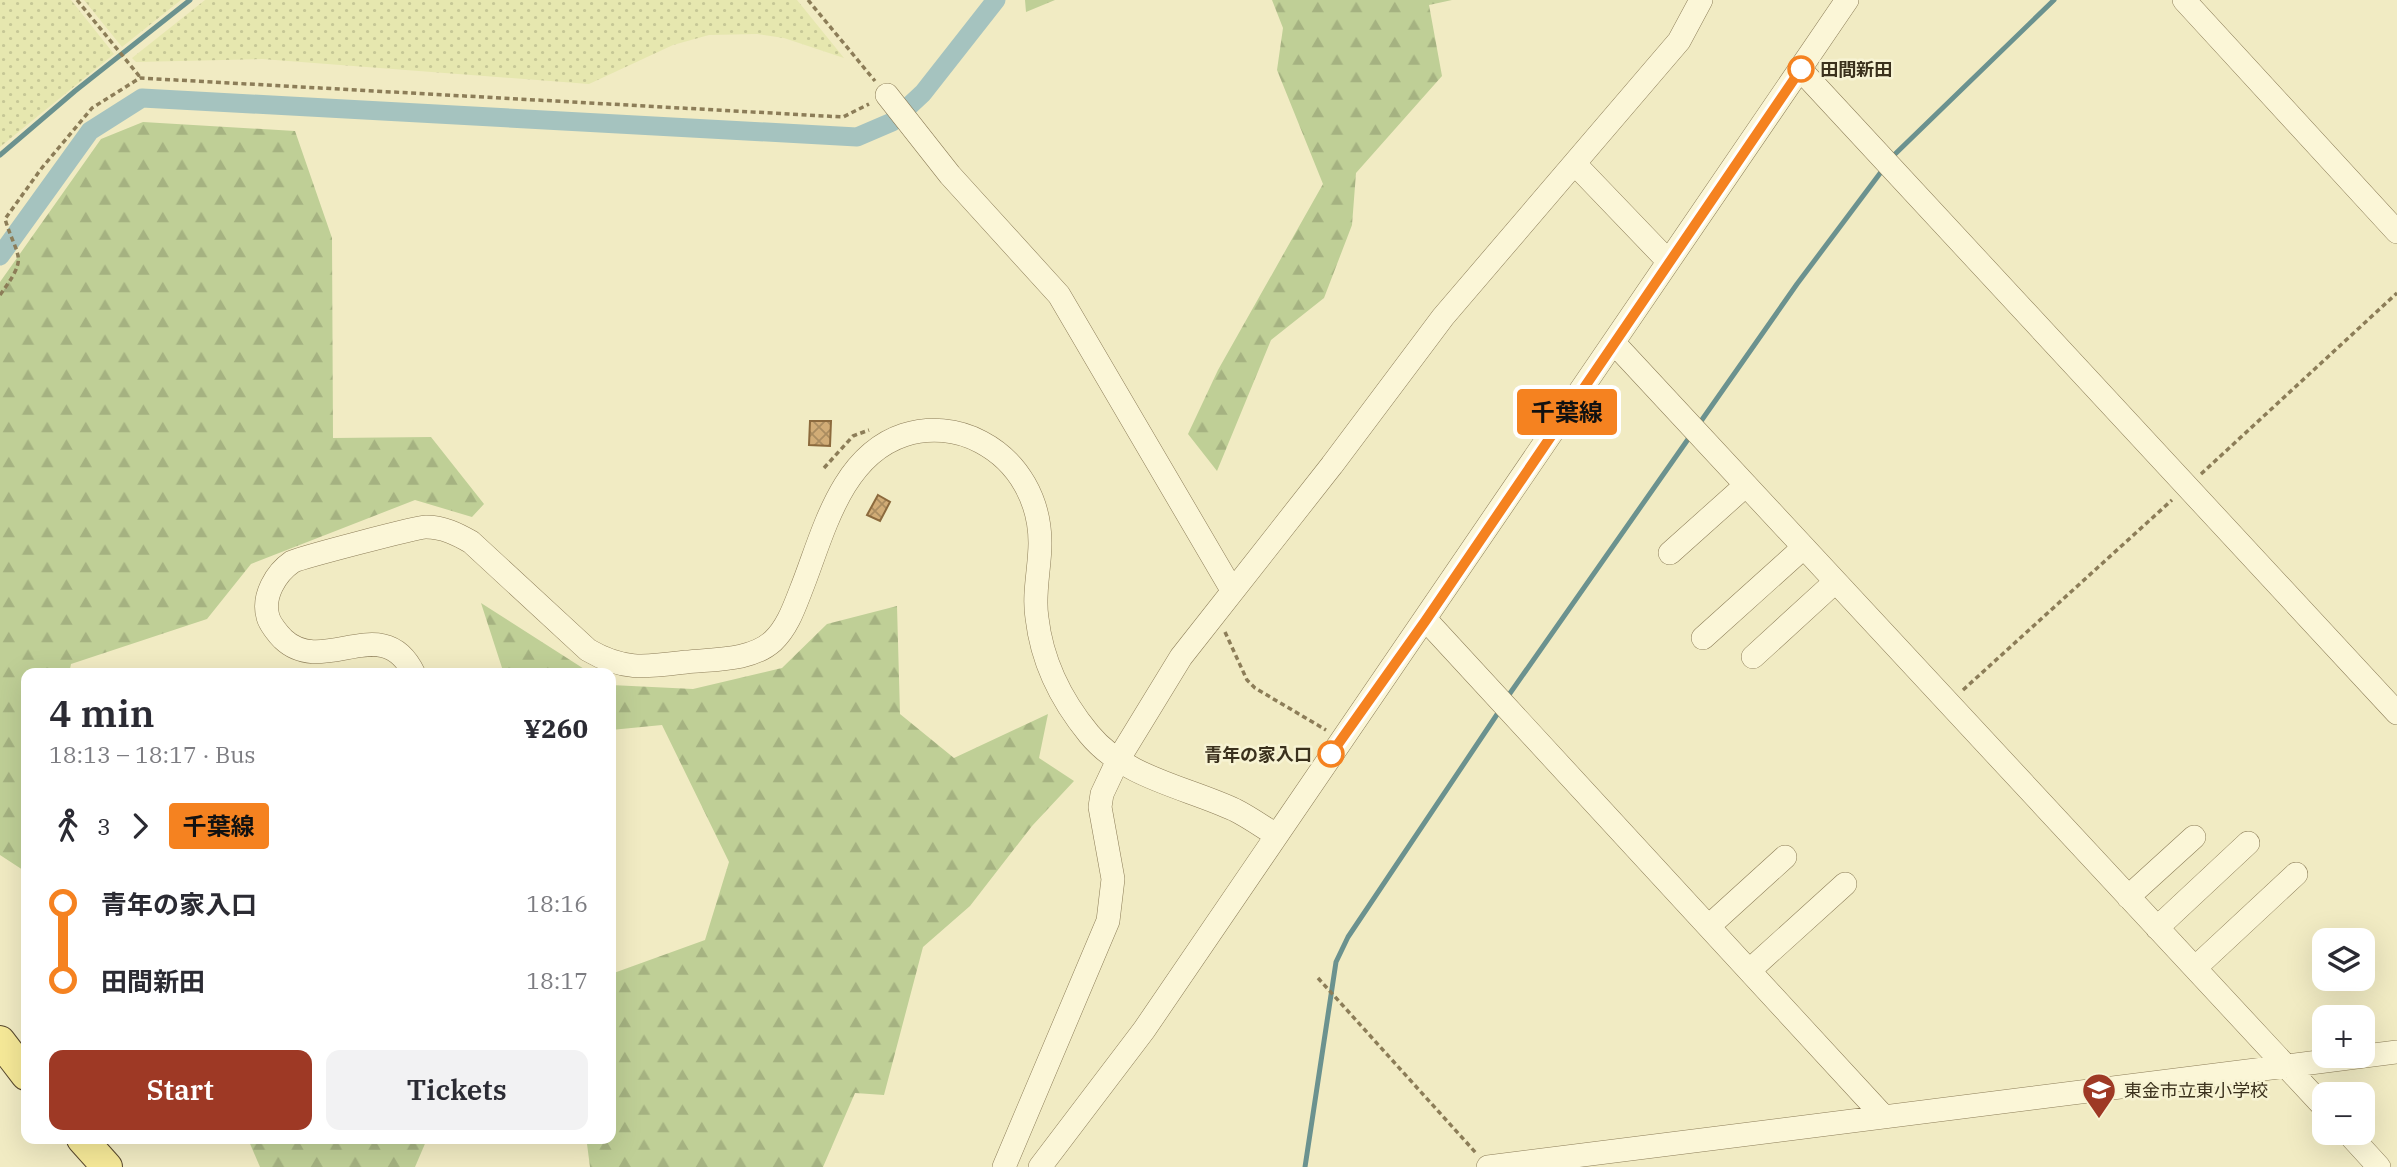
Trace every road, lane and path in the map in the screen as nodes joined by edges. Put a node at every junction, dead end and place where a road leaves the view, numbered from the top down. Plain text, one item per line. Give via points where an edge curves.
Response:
1 (77, 0) edge
2 (808, 0) edge
3 (1700, 0) edge
4 (1847, 0) edge
5 (2184, 0) edge
6 (1801, 69) junction
7 (140, 78) junction
8 (887, 96) junction
9 (1575, 164) junction
10 (2397, 232) edge
11 (1668, 261) junction
12 (0, 295) edge
13 (1614, 343) junction
14 (1745, 485) junction
15 (1803, 548) junction
16 (1670, 553) dead end
17 (1835, 582) junction
18 (1232, 590) junction
19 (1215, 611) junction
20 (1426, 620) junction
21 (1703, 638) dead end
22 (1753, 657) dead end
23 (410, 668) edge
24 (2397, 713) edge
25 (1341, 739) junction
26 (1118, 760) junction
27 (1276, 835) junction
28 (2194, 837) dead end
29 (2248, 843) dead end
30 (1785, 857) dead end
31 (2296, 874) dead end
32 (1845, 884) dead end
33 (2129, 897) junction
34 (1709, 926) junction
35 (2157, 928) junction
36 (2195, 968) junction
37 (1750, 971) junction
38 (1318, 978) dead end
39 (0, 1041) edge
40 (2397, 1052) edge
41 (2286, 1066) junction
42 (21, 1068) edge
43 (2312, 1094) edge
44 (1884, 1118) junction
45 (86, 1144) edge
46 (2359, 1145) edge
47 (107, 1167) edge
48 (1004, 1167) edge
49 (1040, 1167) edge
50 (1488, 1167) edge
51 (2379, 1167) edge

1 - 7 path
2 - 8 path
3 - 9 street via 1679,41
4 - 6 street
5 - 10 street
6 - 11 street
6 - 24 street
7 - 8 path via 842,117
7 - 12 path via 92,108 5,219 20,265
8 - 18 street via 1059,295
9 - 11 street
9 - 18 street via 1443,317
11 - 13 street
13 - 14 street
13 - 20 street
14 - 15 street
14 - 16 street
15 - 17 street
15 - 21 street
17 - 22 street
17 - 33 street
18 - 19 street
19 - 25 path via 1247,680
19 - 26 street
20 - 25 street
20 - 34 street
23 - 26 street via 397,650 376,643 316,653 294,649 268,618 274,580 294,561 425,527 452,531 471,542 588,650 610,663 639,667 753,654 773,641 788,621 839,494 856,468 890,440 919,430 949,430 981,442 1009,461 1026,483 1040,542 1036,616 1044,654 1055,686 1090,736
25 - 27 street
26 - 27 street via 1236,810
26 - 48 street via 1100,807 1113,879 1108,921
27 - 49 street via 1144,1030
28 - 33 street
29 - 35 street
30 - 34 street
31 - 36 street
32 - 37 street
33 - 35 street
34 - 37 street
35 - 36 street
36 - 41 street
37 - 44 street
38 - 50 path
39 - 42 main road
40 - 41 street
41 - 43 street
41 - 44 street
44 - 50 street
45 - 47 main road
46 - 51 street

